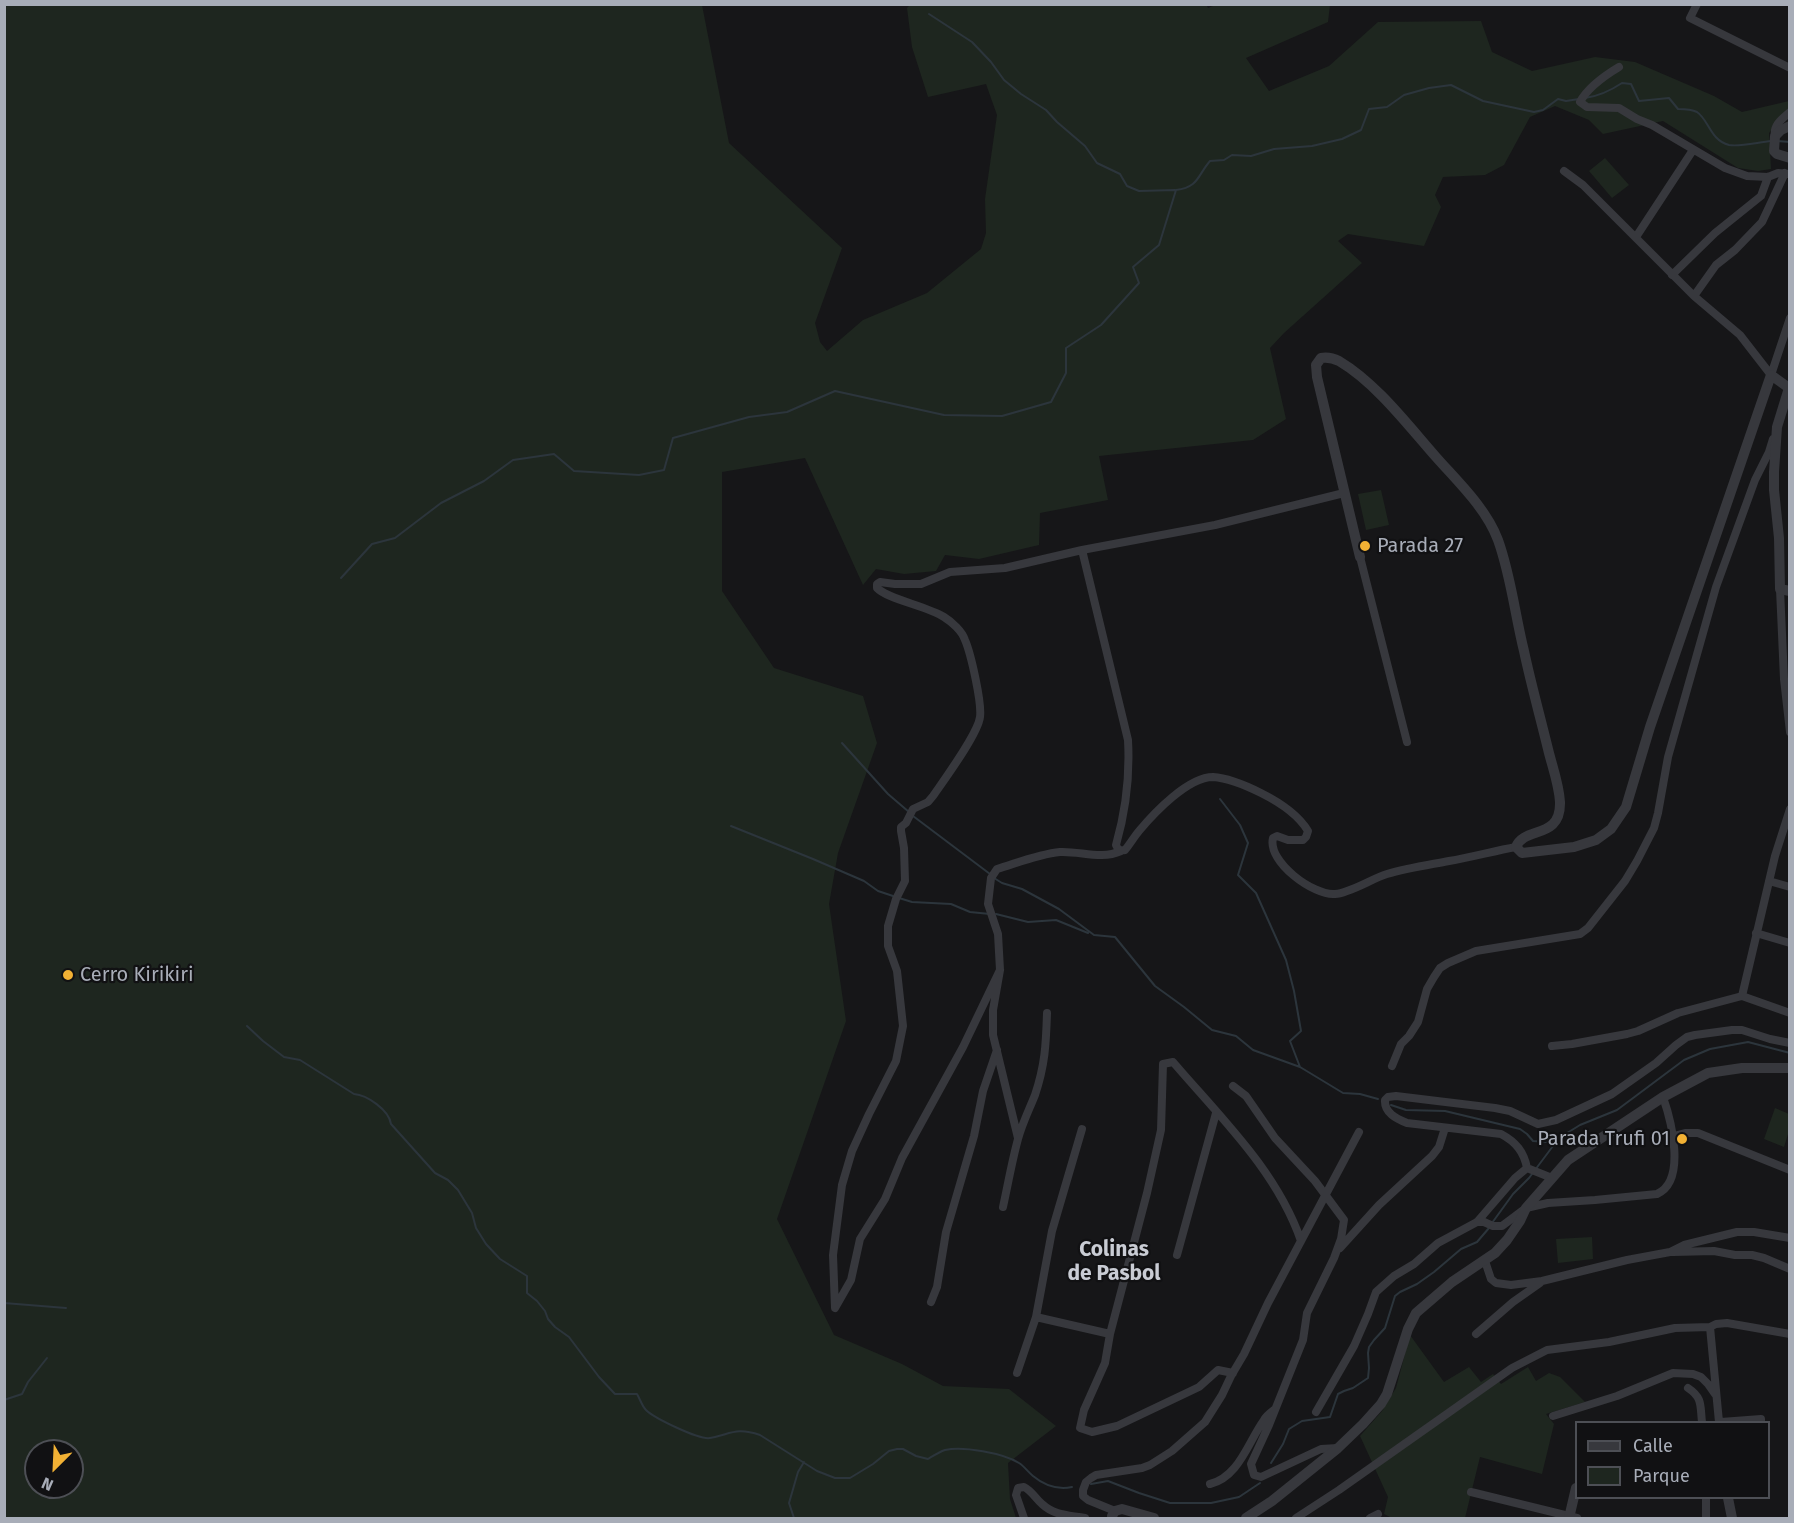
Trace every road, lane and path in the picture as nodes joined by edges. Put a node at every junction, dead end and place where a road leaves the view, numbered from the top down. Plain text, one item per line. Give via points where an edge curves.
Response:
1 (1697, 4) edge
2 (1619, 67) dead end
3 (1790, 68) edge
4 (1790, 112) edge
5 (1790, 126) edge
6 (1775, 136) junction
7 (1694, 150) junction
8 (1790, 158) edge
9 (1564, 171) dead end
10 (1787, 173) edge
11 (1768, 177) junction
12 (1636, 237) junction
13 (1672, 274) junction
14 (1694, 296) junction
15 (1790, 318) edge
16 (1771, 375) junction
17 (1789, 387) edge
18 (1777, 427) junction
19 (1344, 493) junction
20 (1082, 550) junction
21 (1360, 556) joint
22 (1785, 590) edge
23 (1790, 732) edge
24 (1407, 742) dead end
25 (1790, 809) edge
26 (1787, 828) edge
27 (1516, 847) junction
28 (1121, 850) junction
29 (1769, 881) junction
30 (1790, 887) edge
31 (1756, 933) junction
32 (1790, 943) edge
33 (1000, 970) junction
34 (1742, 996) junction
35 (1047, 1013) dead end
36 (1790, 1013) edge
37 (1790, 1043) edge
38 (1552, 1046) dead end
39 (998, 1049) junction
40 (1392, 1066) dead end
41 (1790, 1068) edge
42 (1233, 1086) dead end
43 (1663, 1097) junction
44 (1216, 1113) junction
45 (1445, 1128) junction
46 (1082, 1129) dead end
47 (1359, 1132) dead end
48 (1674, 1136) junction
49 (1018, 1138) junction
50 (1527, 1168) junction
51 (1790, 1170) edge
52 (1552, 1178) junction
53 (1325, 1195) junction
54 (1003, 1207) dead end
55 (1526, 1208) junction
56 (1477, 1222) junction
57 (1790, 1238) edge
58 (1301, 1241) junction
59 (1670, 1252) junction
60 (1177, 1255) dead end
61 (1334, 1258) junction
62 (1485, 1261) junction
63 (1790, 1269) edge
64 (1542, 1281) junction
65 (931, 1302) dead end
66 (1036, 1317) junction
67 (1710, 1327) junction
68 (1110, 1334) junction
69 (1476, 1334) dead end
70 (1790, 1334) edge
71 (1233, 1372) junction
72 (1017, 1373) dead end
73 (1688, 1388) dead end
74 (1715, 1394) junction
75 (1276, 1407) junction
76 (1316, 1412) dead end
77 (1553, 1416) dead end
78 (1702, 1421) edge
79 (1720, 1421) edge
80 (1734, 1421) edge
81 (1761, 1421) edge
82 (1338, 1448) junction
83 (1210, 1484) dead end
84 (1471, 1492) dead end
85 (1575, 1496) edge
86 (1706, 1499) edge
87 (1728, 1499) edge
88 (1114, 1514) edge
89 (1024, 1518) edge
90 (1085, 1518) edge
91 (1154, 1518) edge
92 (1246, 1518) edge
93 (1296, 1518) edge
94 (1572, 1518) edge
95 (1706, 1518) edge
96 (1732, 1518) edge

1 - 3 street via 1690,18
2 - 7 street via 1594,85 1581,99 1581,105 1620,108
4 - 6 street via 1774,130
5 - 6 street
6 - 8 street via 1774,151
7 - 11 street via 1725,168 1747,176
7 - 12 street
9 - 12 street
10 - 11 street
10 - 14 street via 1762,222 1716,265
11 - 13 street via 1761,196 1714,233
12 - 13 street
13 - 14 street
14 - 16 street via 1740,334
15 - 16 street
16 - 17 street
16 - 27 street via 1626,807 1606,834 1586,844 1526,853
17 - 18 street
18 - 22 street via 1774,490
18 - 40 street via 1716,587 1668,757 1654,828 1625,881 1580,934 1476,951 1440,968 1427,989 1418,1022 1401,1044
19 - 20 street via 1215,525
19 - 21 street
19 - 27 street via 1316,371 1318,361 1327,357 1340,362 1391,406 1480,508 1498,540 1560,803 1552,825 1520,840
20 - 28 street via 1128,740 1130,768 1116,845
20 - 33 street via 1005,568 950,572 921,584 877,584 883,593 945,618 961,633 969,653 980,717 933,796 913,809 900,831 904,881 888,926 888,946 897,971 903,1026 896,1061 860,1133 843,1178 833,1255 835,1308 851,1280 860,1239 885,1199 902,1158
21 - 24 street
22 - 23 street via 1784,679
25 - 26 street
26 - 29 street
27 - 28 street via 1380,876 1338,894 1324,893 1294,877 1273,849 1273,838 1277,836 1303,840 1308,831 1304,824 1268,796 1212,777 1178,793
28 - 33 street via 1090,855 1063,852 997,869 991,878 988,904 998,934
29 - 30 street
29 - 31 street
31 - 32 street
31 - 34 street
33 - 39 street via 993,1010 993,1035
34 - 36 street
34 - 38 street via 1684,1011 1627,1034
35 - 49 street via 1043,1068
37 - 45 street via 1742,1030 1687,1037 1612,1094 1545,1124 1495,1108 1396,1096 1385,1100 1385,1107 1396,1118
39 - 49 street
39 - 65 street via 983,1091
41 - 43 street via 1723,1070 1695,1079
42 - 53 street via 1246,1096 1275,1138
43 - 48 street
43 - 52 street via 1577,1153
44 - 58 street via 1280,1194
44 - 60 street
44 - 68 street via 1173,1062 1163,1064 1161,1130
45 - 50 street via 1501,1134 1521,1150
45 - 61 street via 1432,1156 1364,1221
46 - 66 street via 1052,1231
47 - 53 street
48 - 51 street via 1698,1133
48 - 55 street via 1672,1174 1664,1191
49 - 54 street
50 - 52 street
50 - 56 street
52 - 55 street
53 - 58 street
53 - 61 street via 1344,1220
55 - 56 street via 1502,1226
55 - 62 street via 1507,1240
56 - 76 street via 1438,1243 1376,1292 1354,1346
57 - 59 street via 1737,1232
58 - 71 street
59 - 63 street via 1752,1255
59 - 64 street
61 - 75 street via 1310,1306 1303,1340
62 - 64 street via 1491,1279 1496,1282 1511,1285
62 - 82 street via 1452,1282 1416,1313 1387,1394
64 - 69 street
66 - 68 street
66 - 72 street
67 - 70 street via 1727,1323
67 - 74 street
67 - 93 street via 1675,1328 1546,1350 1512,1368
68 - 71 street via 1105,1363 1080,1428 1092,1432 1117,1426 1199,1387 1218,1370
71 - 88 street via 1205,1422 1172,1451 1142,1468 1096,1475 1086,1482 1083,1496
73 - 78 street via 1700,1401
74 - 77 street via 1701,1377 1673,1373
74 - 79 street
75 - 82 street via 1251,1464 1254,1475 1261,1477 1321,1449
75 - 83 street via 1227,1475
80 - 81 street
82 - 92 street
84 - 94 street
85 - 94 street
86 - 95 street
87 - 96 street
88 - 91 street via 1122,1509
89 - 90 street via 1016,1495 1018,1488 1024,1486 1053,1512

